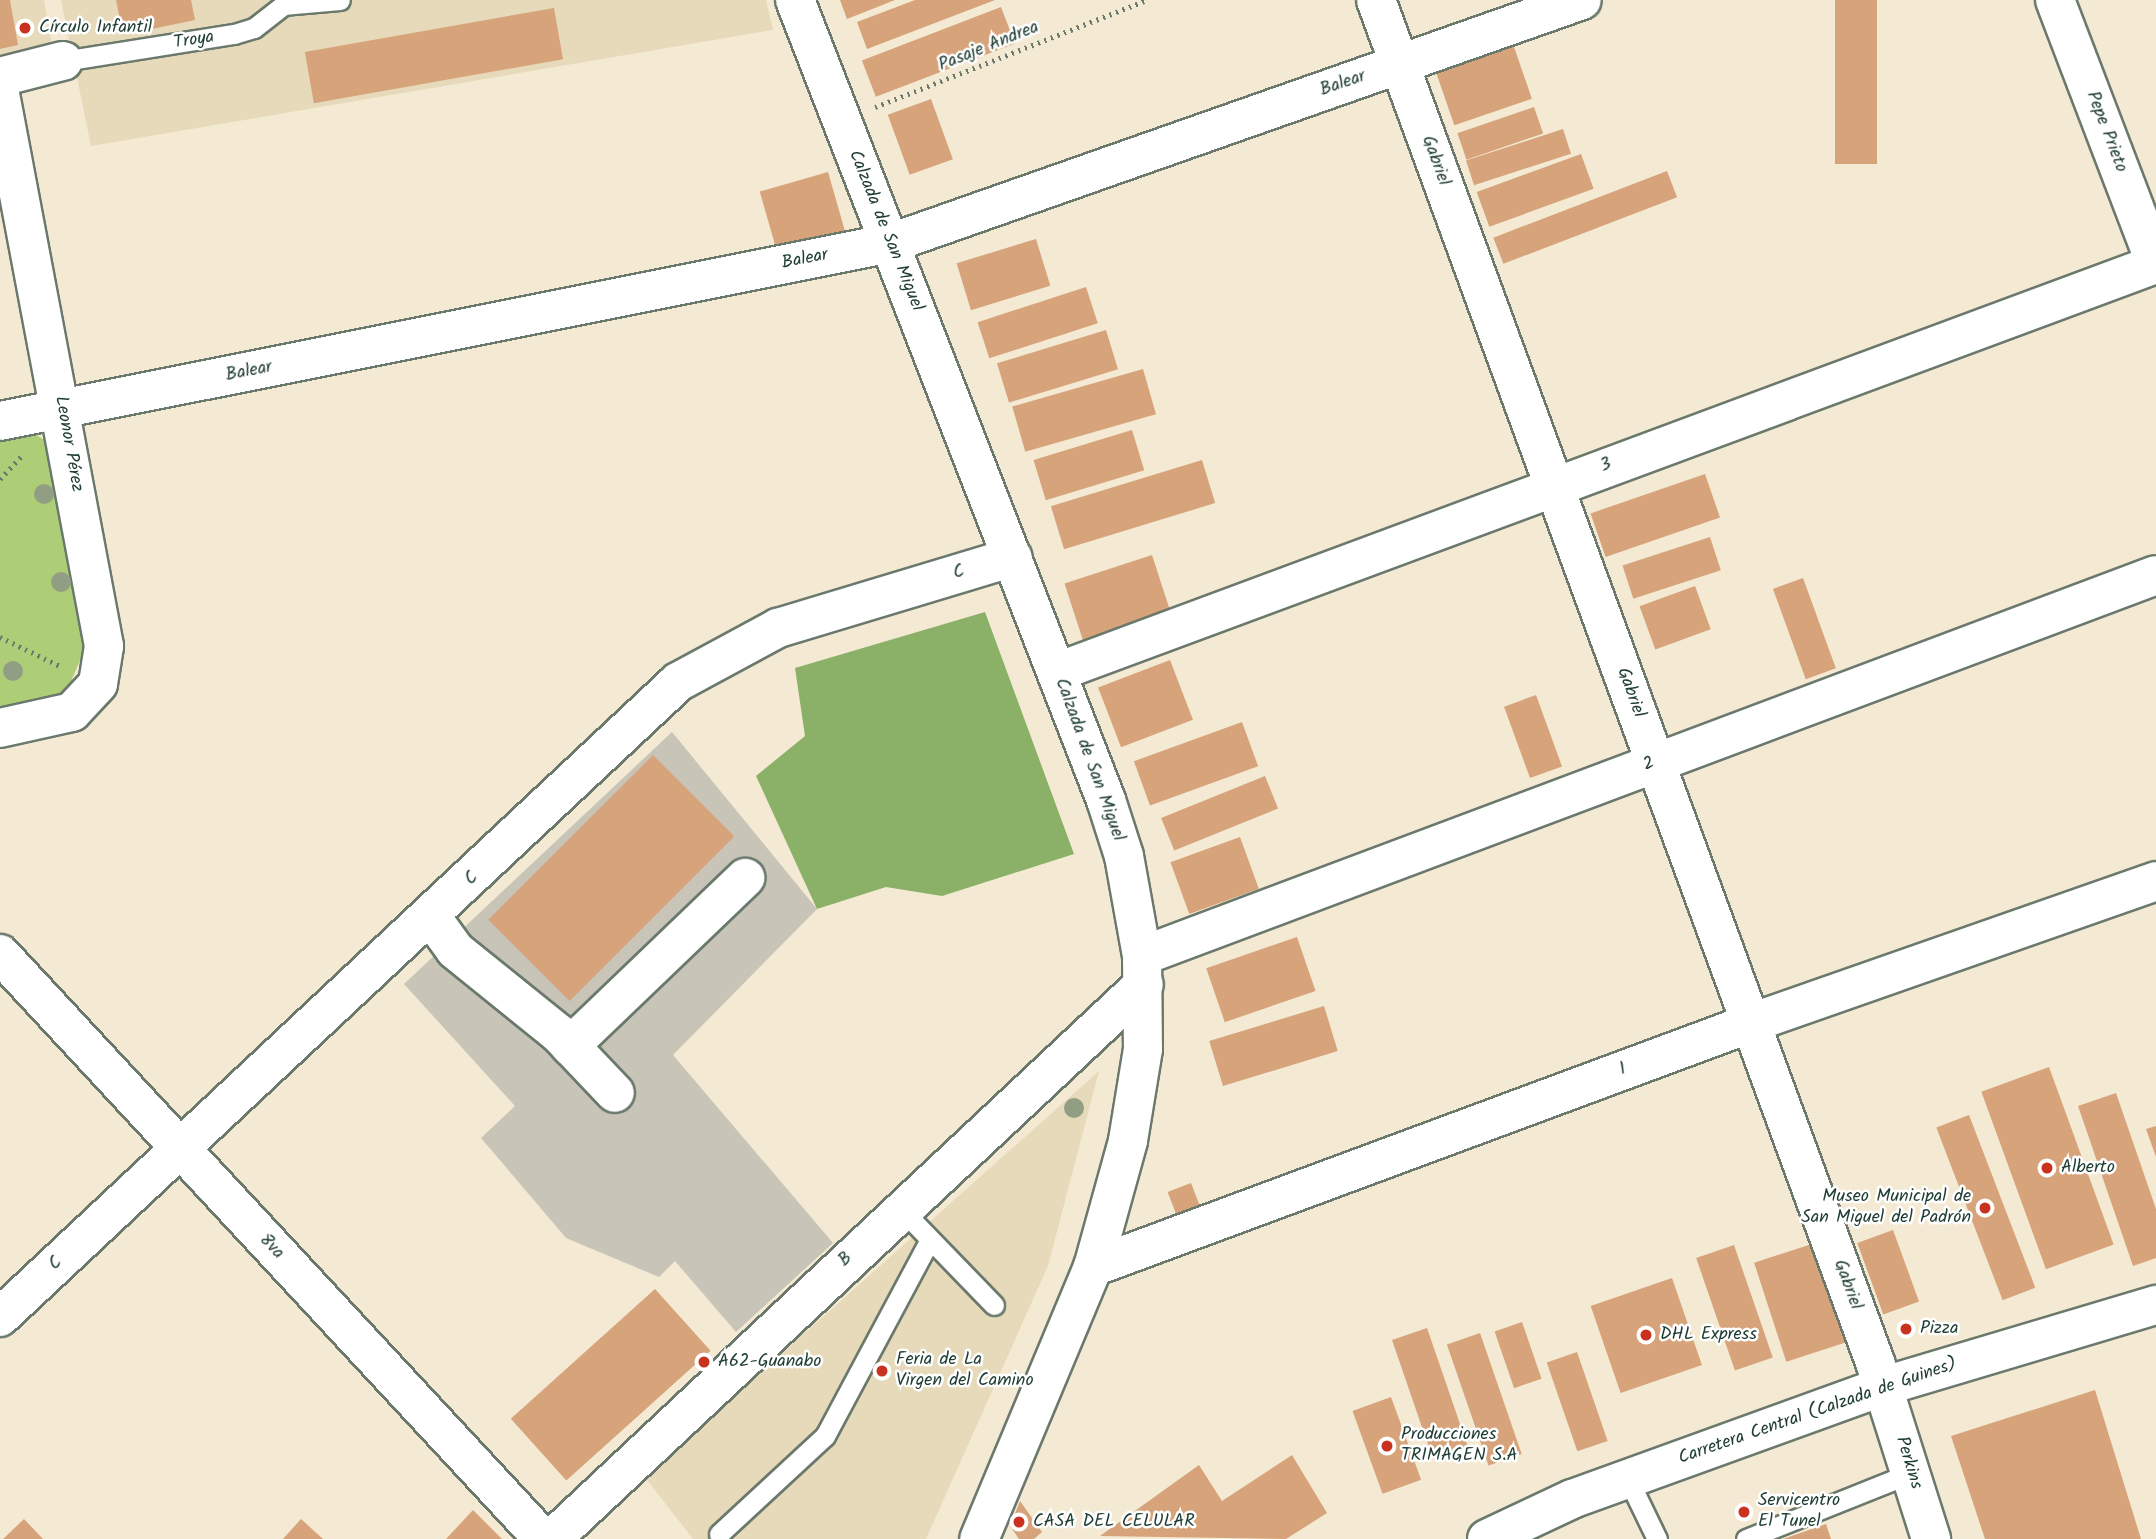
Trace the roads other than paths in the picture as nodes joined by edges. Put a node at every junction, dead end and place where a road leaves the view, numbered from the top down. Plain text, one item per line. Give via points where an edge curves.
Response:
1 (340, 0) edge
2 (794, 0) edge
3 (1376, 0) edge
4 (1582, 0) edge
5 (2055, 0) edge
6 (282, 2) edge
7 (63, 61) joint
8 (1399, 64) junction
9 (0, 77) edge
10 (0, 94) edge
11 (891, 243) junction
12 (2156, 264) edge
13 (62, 410) junction
14 (0, 421) edge
15 (1554, 485) junction
16 (1013, 557) junction
17 (2156, 575) edge
18 (1057, 672) junction
19 (0, 728) edge
20 (1656, 763) junction
21 (745, 878) dead end
22 (2156, 881) edge
23 (432, 918) junction
24 (0, 954) edge
25 (1143, 970) junction
26 (1751, 1023) junction
27 (570, 1045) junction
28 (615, 1093) dead end
29 (179, 1147) junction
30 (900, 1208) junction
31 (928, 1243) junction
32 (1093, 1267) junction
33 (994, 1305) dead end
34 (2156, 1305) edge
35 (0, 1317) edge
36 (1884, 1386) junction
37 (1911, 1473) junction
38 (1628, 1479) junction
39 (719, 1535) dead end
40 (543, 1539) edge
41 (552, 1539) edge
42 (979, 1539) edge
43 (1487, 1539) edge
44 (1657, 1539) edge
45 (1746, 1539) edge
46 (1931, 1539) edge

1 - 6 lane, Troya
2 - 11 street, Calzada de San Miguel
3 - 8 street, Gabriel
4 - 8 street, Balear
5 - 12 street, Pepe Prieto
6 - 7 lane, Troya via 254,28 234,34
7 - 9 street, Troya
8 - 11 street, Balear
8 - 15 street, Gabriel
10 - 13 street, Leonor Pérez
11 - 13 street, Balear
11 - 16 street, Calzada de San Miguel
12 - 15 street, 3
13 - 14 street, Balear
13 - 19 street, Leonor Pérez via 104,646 98,684 72,712
15 - 18 street, 3
15 - 20 street, Gabriel
16 - 18 street, Calzada de San Miguel
16 - 23 street, C via 778,628 678,682
17 - 20 street, 2
18 - 25 street, Calzada de San Miguel via 1124,856
20 - 25 street, 2
20 - 26 street, Gabriel
21 - 27 street
22 - 26 street, 1
23 - 27 street via 455,950
23 - 29 street, C
24 - 29 street, 8va
25 - 30 street, B
25 - 32 street, Calzada de San Miguel via 1143,1049 1128,1141
26 - 32 street, 1
26 - 36 street, Gabriel
27 - 28 street
29 - 35 street, C
29 - 40 street, 8va
30 - 31 lane
30 - 41 street, B
31 - 33 lane
31 - 39 lane via 825,1436
32 - 42 street, Calzada de San Miguel
34 - 36 street, Carretera Central (Calzada de Guines)
36 - 37 street, Perkins
36 - 38 street, Carretera Central (Calzada de Guines)
37 - 45 lane
37 - 46 street, Perkins
38 - 43 street, Carretera Central (Calzada de Guines)
38 - 44 lane

